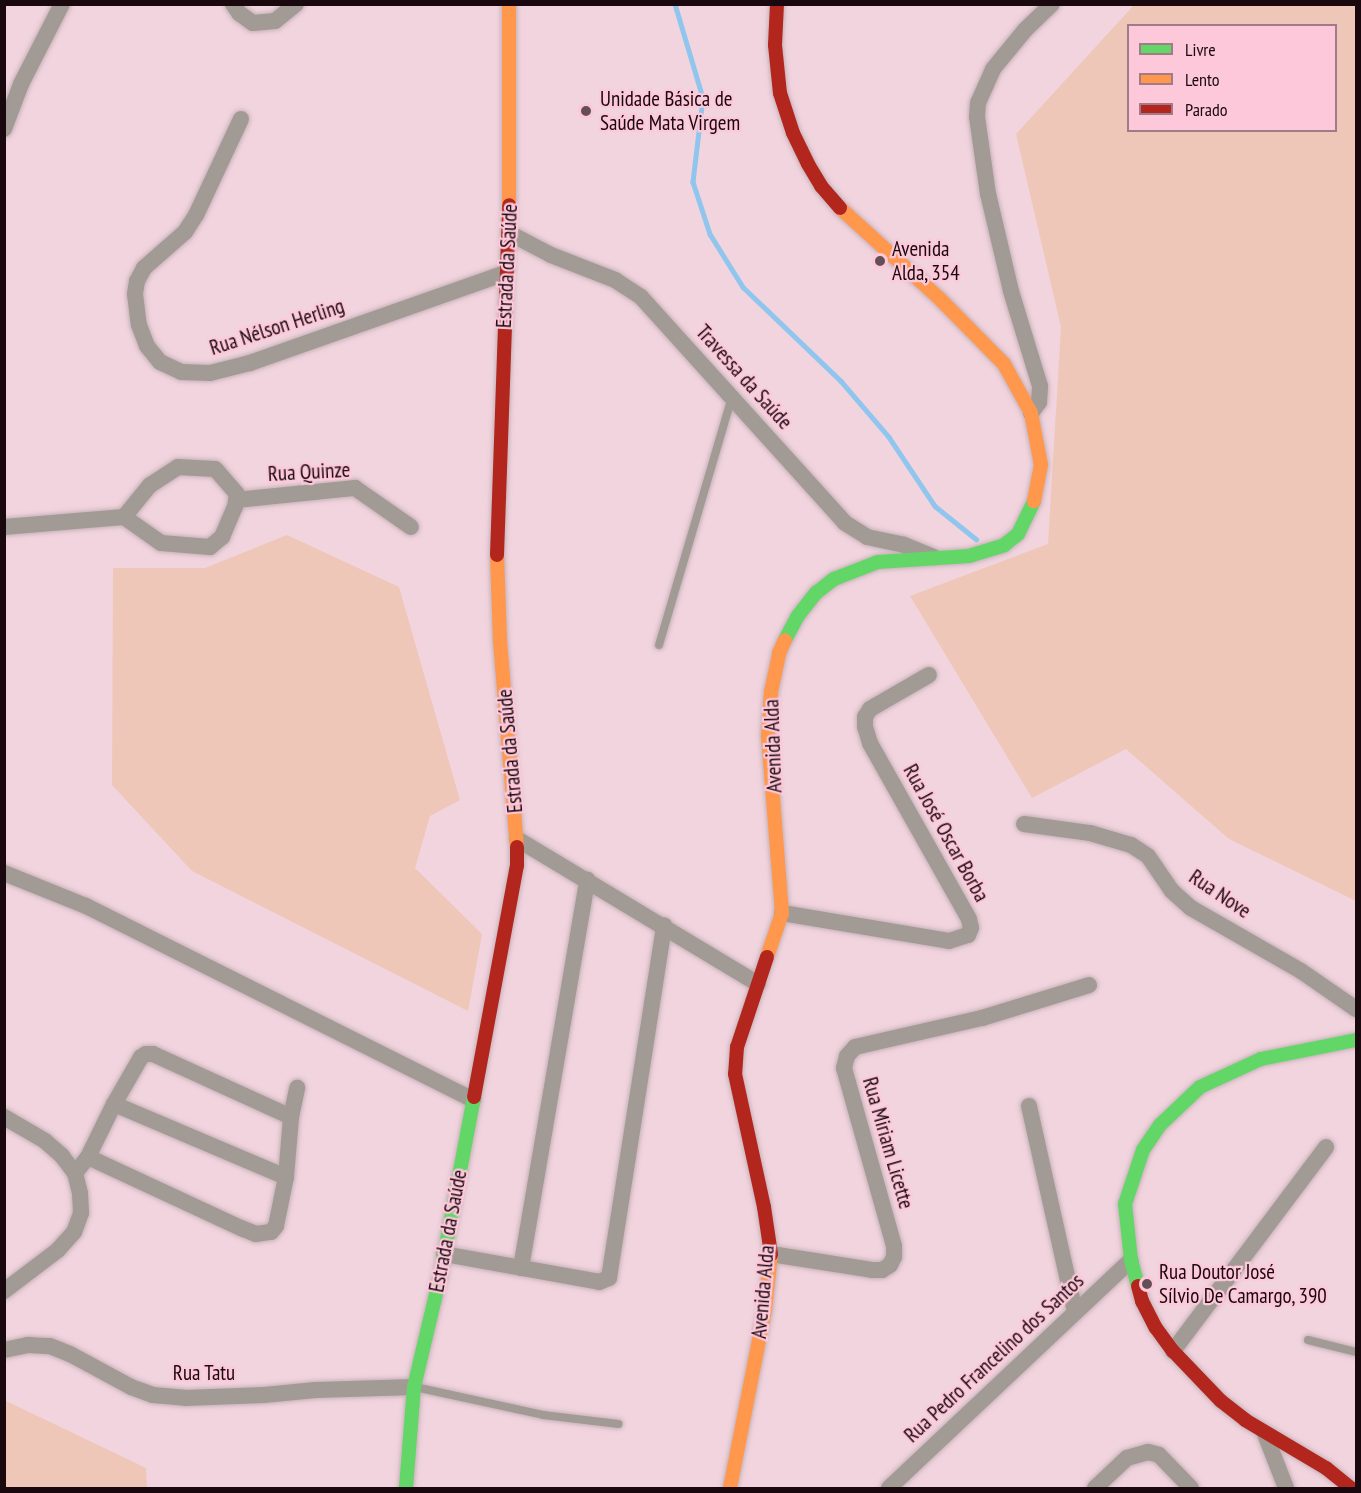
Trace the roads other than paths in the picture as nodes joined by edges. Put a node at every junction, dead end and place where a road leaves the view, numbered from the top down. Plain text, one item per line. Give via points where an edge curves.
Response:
1 (62, 4) edge
2 (233, 4) edge
3 (296, 4) edge
4 (509, 4) edge
5 (777, 4) edge
6 (1052, 4) edge
7 (241, 119) dead end
8 (4, 129) edge
9 (510, 233) junction
10 (505, 273) junction
11 (732, 397) junction
12 (1031, 413) junction
13 (236, 500) junction
14 (124, 517) junction
15 (4, 527) edge
16 (411, 527) dead end
17 (936, 559) junction
18 (659, 645) dead end
19 (929, 675) dead end
20 (1024, 824) dead end
21 (517, 839) junction
22 (4, 873) edge
23 (587, 880) junction
24 (782, 913) junction
25 (664, 925) junction
26 (758, 984) junction
27 (1089, 986) dead end
28 (1356, 1009) edge
29 (1352, 1044) edge
30 (297, 1088) dead end
31 (473, 1100) junction
32 (114, 1104) junction
33 (1029, 1106) dead end
34 (4, 1117) edge
35 (291, 1117) junction
36 (1326, 1147) dead end
37 (88, 1157) junction
38 (75, 1173) junction
39 (286, 1177) junction
40 (444, 1254) junction
41 (771, 1254) junction
42 (1131, 1260) junction
43 (521, 1268) junction
44 (4, 1291) edge
45 (1075, 1311) junction
46 (1308, 1340) dead end
47 (4, 1350) edge
48 (1173, 1351) junction
49 (1356, 1352) edge
50 (414, 1387) junction
51 (618, 1424) dead end
52 (1265, 1434) junction
53 (1185, 1483) edge
54 (406, 1488) edge
55 (730, 1488) edge
56 (889, 1488) edge
57 (1095, 1488) edge
58 (1286, 1488) edge
59 (1351, 1488) edge

1 - 8 street via 21,84
2 - 3 street via 238,13 253,23 275,21
4 - 9 street, Estrada da Saúde
5 - 12 street, Avenida Alda via 775,45 780,93 793,133 821,186 993,350
6 - 12 street via 993,69 976,117 988,194 1011,291 1040,386 1039,402
7 - 10 street, Rua Nélson Herling via 196,215 185,232 144,268 137,281 139,325 147,346 160,362 181,372 210,373 250,363
9 - 10 street, Estrada da Saúde
9 - 11 street, Travessa da Saúde via 551,255 615,280 640,297
10 - 21 street, Estrada da Saúde via 496,548
11 - 17 street, Travessa da Saúde via 856,532 924,551
11 - 18 lane
12 - 17 street, Avenida Alda via 1041,465 1039,487 1018,534 986,553
13 - 14 street via 222,537 210,547 161,543
13 - 14 street via 237,494 215,469 178,467 150,485
13 - 16 street, Rua Quinze via 356,488
14 - 15 street
17 - 24 street, Avenida Alda via 878,562 834,579 816,592 797,617 779,653 768,736
19 - 24 street, Rua José Oscar Borba via 870,709 864,727 969,920 968,935 950,941
20 - 28 street, Rua Nove via 1090,833 1131,844 1148,856 1172,891 1191,908 1302,971
21 - 23 street
21 - 31 street, Estrada da Saúde via 513,885
22 - 31 street via 86,906
23 - 25 street
23 - 43 street
24 - 26 street, Avenida Alda
25 - 26 street
25 - 43 street via 609,1278 599,1282
26 - 41 street, Avenida Alda via 737,1047 735,1074
27 - 41 street, Rua Miriam Licette via 982,1018 855,1047 844,1068 894,1257 890,1265 872,1270
29 - 42 street via 1262,1059 1227,1073 1200,1087 1160,1125 1143,1150 1125,1204
30 - 35 street
31 - 40 street, Estrada da Saúde
32 - 35 street via 141,1058 153,1054
32 - 37 street
32 - 39 street
33 - 45 street
34 - 38 street via 45,1141
35 - 39 street
36 - 48 street
37 - 38 street
37 - 39 street via 256,1234 271,1232 276,1226
38 - 44 street via 81,1213 74,1232 58,1250
40 - 43 street
40 - 50 street, Estrada da Saúde
41 - 55 street, Avenida Alda via 765,1310
42 - 45 street, Rua Pedro Francelino dos Santos
42 - 48 street via 1142,1301
45 - 56 street, Rua Pedro Francelino dos Santos
46 - 49 lane
47 - 50 street, Rua Tatu via 50,1346 153,1395 207,1397
48 - 52 street via 1221,1401
50 - 51 lane via 543,1414
50 - 54 street, Estrada da Saúde
52 - 58 street
52 - 59 street via 1326,1468
53 - 57 street via 1159,1455 1148,1452 1127,1458

